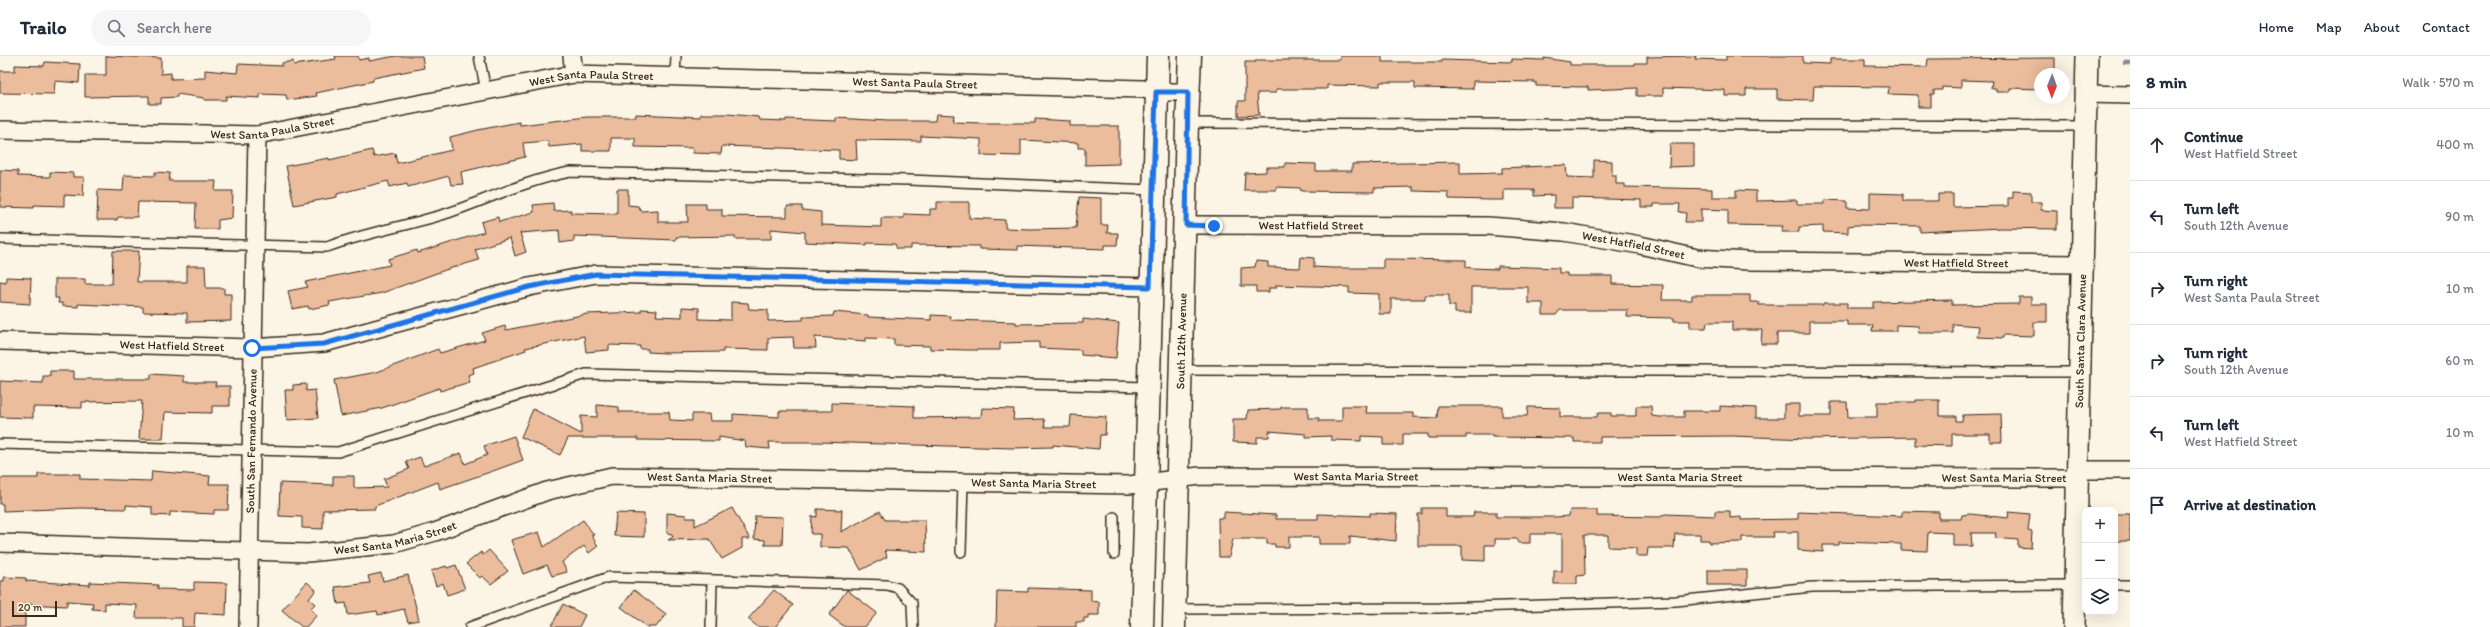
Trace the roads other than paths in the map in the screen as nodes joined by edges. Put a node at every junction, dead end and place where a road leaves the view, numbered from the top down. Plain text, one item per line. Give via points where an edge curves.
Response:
1 (479, 56) edge
2 (572, 56) edge
3 (676, 56) edge
4 (1158, 56) edge
5 (1190, 56) edge
6 (2087, 56) edge
7 (574, 74) junction
8 (675, 77) junction
9 (486, 91) junction
10 (1156, 92) junction
11 (1188, 92) junction
12 (2086, 94) junction
13 (2130, 95) edge
14 (1187, 123) junction
15 (2085, 126) junction
16 (0, 130) edge
17 (257, 135) junction
18 (1153, 190) junction
19 (1186, 225) junction
20 (0, 239) edge
21 (255, 245) junction
22 (2082, 264) junction
23 (1150, 287) junction
24 (0, 341) edge
25 (252, 348) junction
26 (1181, 370) junction
27 (2079, 372) junction
28 (1150, 387) junction
29 (0, 444) edge
30 (252, 450) junction
31 (2130, 470) edge
32 (2077, 474) junction
33 (1177, 478) junction
34 (963, 482) junction
35 (1146, 485) junction
36 (1114, 517) dead end
37 (0, 543) edge
38 (251, 551) junction
39 (961, 552) dead end
40 (1114, 554) dead end
41 (712, 580) junction
42 (2080, 585) edge
43 (2118, 585) edge
44 (2130, 585) edge
45 (1175, 618) edge
46 (248, 627) edge
47 (470, 627) edge
48 (711, 627) edge
49 (913, 627) edge
50 (1142, 627) edge
51 (2074, 627) edge

1 - 9 lane
2 - 7 street
3 - 8 lane
4 - 10 main road
5 - 11 main road, South 12th Avenue
6 - 12 street, South Santa Clara Avenue
7 - 8 street, West Santa Paula Street
7 - 9 street, West Santa Paula Street
8 - 10 street, West Santa Paula Street via 1143,89
9 - 17 street, West Santa Paula Street
10 - 11 street, West Santa Paula Street
10 - 18 main road
11 - 14 main road, South 12th Avenue
12 - 13 street
12 - 15 street, South Santa Clara Avenue
14 - 15 lane
14 - 19 main road, South 12th Avenue
15 - 22 street, South Santa Clara Avenue
16 - 17 street, West Santa Paula Street
17 - 21 street, South San Fernando Avenue
18 - 21 lane via 909,180 570,172 549,176 447,213 344,240 327,247
18 - 23 main road
19 - 22 street, West Hatfield Street via 1488,226 1564,232 1697,258 1748,261
19 - 26 main road, South 12th Avenue
20 - 21 lane
21 - 25 street, South San Fernando Avenue
22 - 27 street, South Santa Clara Avenue
23 - 25 street, West Hatfield Street via 596,274 529,287 324,344
23 - 28 main road
24 - 25 street, West Hatfield Street
25 - 30 street, South San Fernando Avenue
26 - 27 lane
26 - 33 main road, South 12th Avenue
27 - 32 street, South Santa Clara Avenue
28 - 30 lane via 586,374 338,452
28 - 35 main road
29 - 30 lane
30 - 38 street, South San Fernando Avenue
31 - 32 street, West Santa Maria Street
32 - 33 street, West Santa Maria Street
32 - 42 street, South Santa Clara Avenue
33 - 35 street, West Santa Maria Street
33 - 45 main road, South 12th Avenue
34 - 35 street, West Santa Maria Street
34 - 38 street, West Santa Maria Street via 612,476 547,491 435,532 394,544 308,553
34 - 39 lane
35 - 50 main road
36 - 40 lane
37 - 38 street, West Santa Maria Street
38 - 46 street, South San Fernando Avenue
41 - 47 lane via 609,577
41 - 48 lane
41 - 49 lane via 887,585 898,588 912,602
42 - 45 lane via 1812,587 1676,601
42 - 51 street, South Santa Clara Avenue
43 - 44 lane

